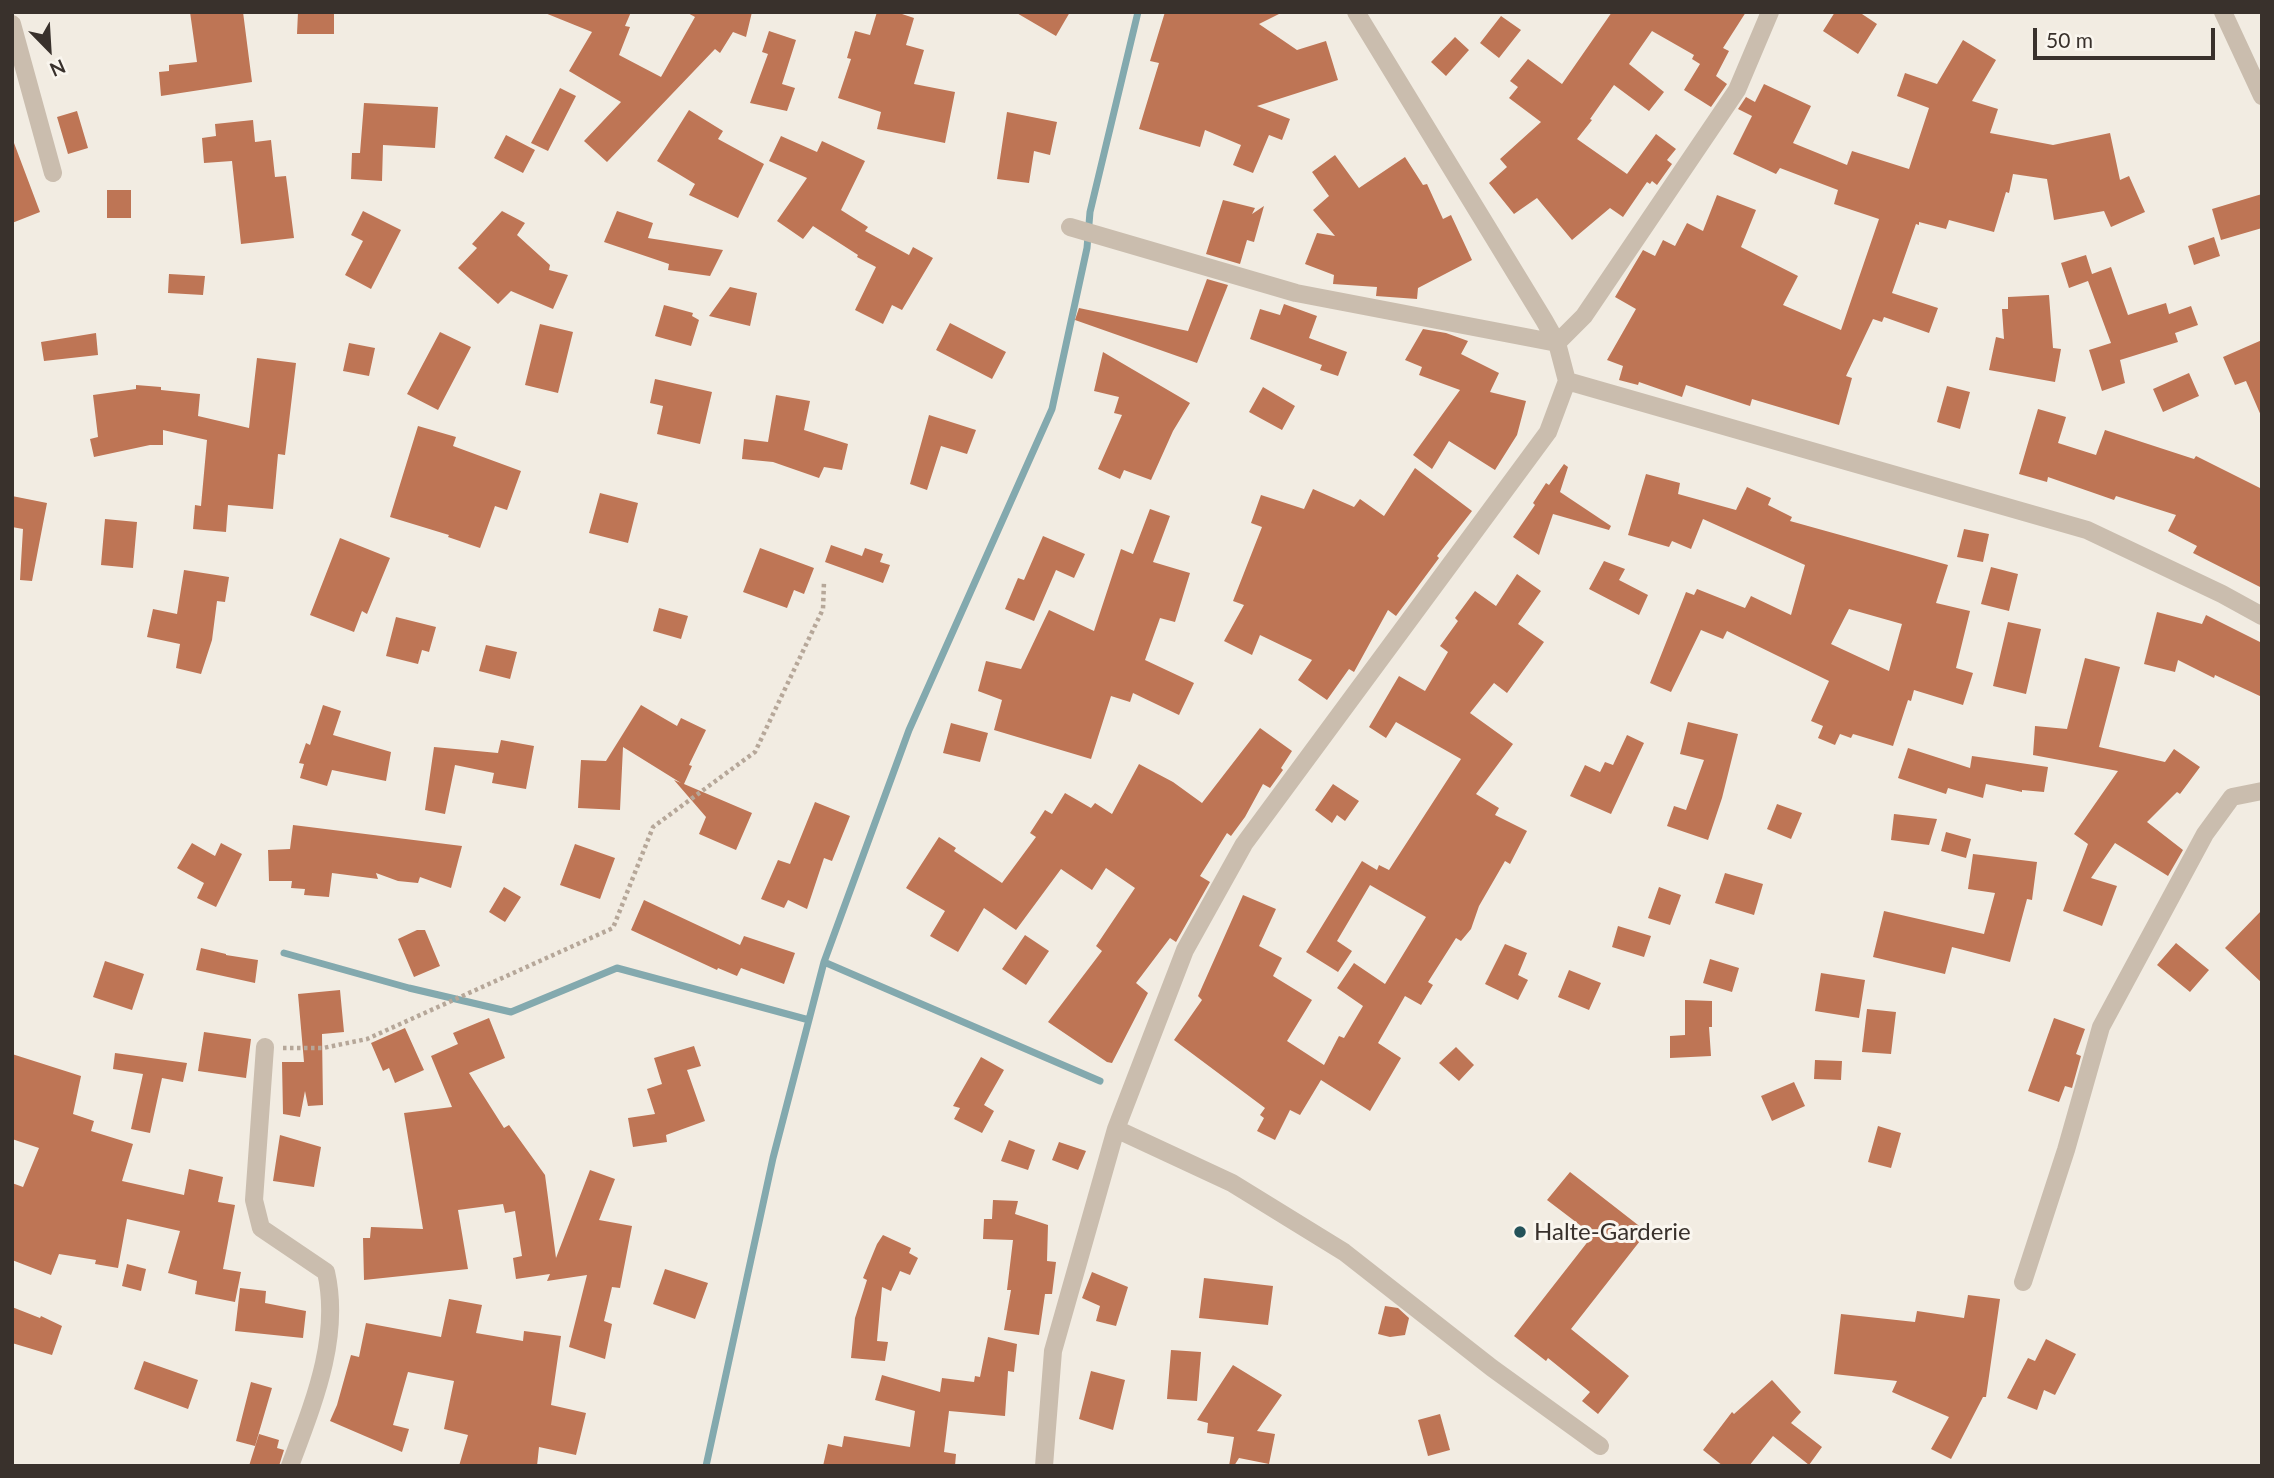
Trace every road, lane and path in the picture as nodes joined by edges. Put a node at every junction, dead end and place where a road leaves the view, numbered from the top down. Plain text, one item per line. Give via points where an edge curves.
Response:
1 (1356, 12) edge
2 (1770, 12) edge
3 (2223, 12) edge
4 (12, 24) edge
5 (2262, 96) edge
6 (53, 173) dead end
7 (1075, 228) dead end
8 (1556, 343) junction
9 (1567, 381) junction
10 (824, 582) dead end
11 (2262, 615) edge
12 (2262, 792) edge
13 (265, 1046) joint
14 (1116, 1129) junction
15 (2023, 1282) dead end
16 (1600, 1446) dead end
17 (290, 1466) edge
18 (1044, 1466) edge

1 - 8 street
2 - 8 street via 1737,90 1584,316
3 - 5 street
4 - 6 street
7 - 8 street via 1296,293
8 - 9 street
9 - 11 street via 2087,530
9 - 14 street via 1548,432 1244,844 1185,950
10 - 13 path via 823,609 755,752 653,827 613,928 367,1039 323,1048
12 - 15 street via 2232,797 2205,834 2101,1027
13 - 17 street via 254,1200 261,1228 326,1272 332,1296 320,1385
14 - 16 street via 1232,1183 1343,1252
14 - 18 street via 1053,1351

